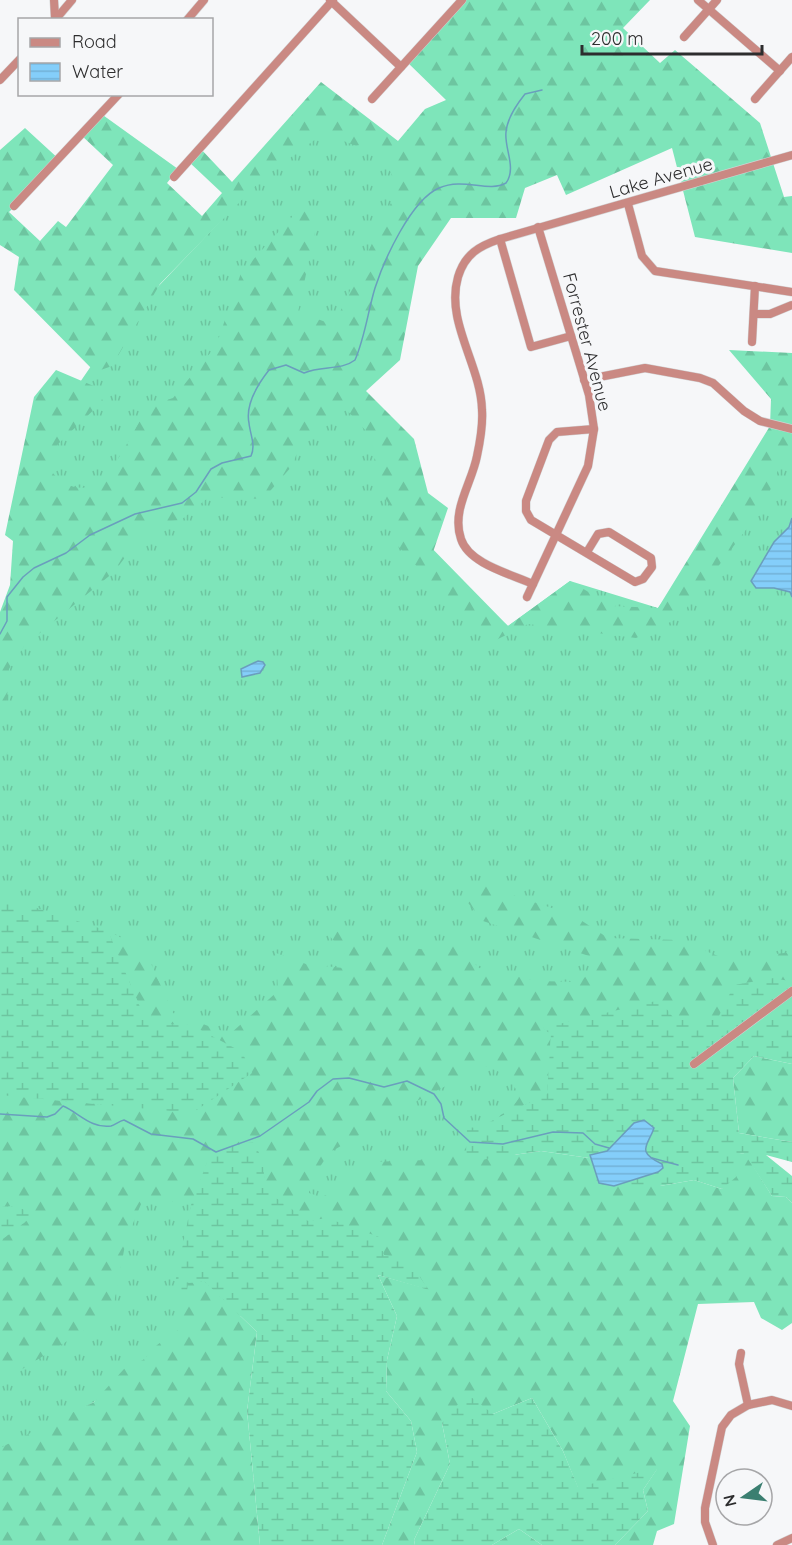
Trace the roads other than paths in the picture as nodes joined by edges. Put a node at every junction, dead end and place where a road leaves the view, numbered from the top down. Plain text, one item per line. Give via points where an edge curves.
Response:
1 (54, 0) edge
2 (72, 0) edge
3 (204, 0) edge
4 (332, 0) edge
5 (462, 0) edge
6 (698, 0) edge
7 (717, 0) edge
8 (709, 10) junction
9 (55, 18) edge
10 (56, 18) edge
11 (189, 18) edge
12 (684, 38) dead end
13 (792, 57) edge
14 (18, 61) edge
15 (401, 67) junction
16 (780, 71) junction
17 (0, 81) edge
18 (116, 96) edge
19 (372, 99) dead end
20 (755, 99) dead end
21 (792, 157) edge
22 (174, 177) dead end
23 (628, 204) junction
24 (14, 206) dead end
25 (538, 226) junction
26 (500, 239) junction
27 (755, 286) junction
28 (792, 292) edge
29 (792, 305) edge
30 (754, 314) junction
31 (571, 336) junction
32 (752, 342) dead end
33 (584, 380) junction
34 (594, 429) junction
35 (792, 429) edge
36 (557, 533) junction
37 (587, 552) junction
38 (533, 584) junction
39 (527, 597) dead end
40 (792, 992) edge
41 (694, 1064) dead end
42 (741, 1353) dead end
43 (748, 1405) junction
44 (792, 1406) edge
45 (792, 1538) edge
46 (713, 1545) edge
47 (777, 1545) edge

1 - 9 street
2 - 10 street
3 - 11 street
4 - 15 street
4 - 22 street
5 - 15 street
6 - 8 street
7 - 8 street
8 - 12 street
8 - 16 street
13 - 16 street
14 - 17 street
15 - 19 street
16 - 20 street
18 - 24 street
21 - 23 street, Lake Avenue
23 - 25 street, Lake Avenue
23 - 27 street via 642,256 655,271
25 - 26 street, Lake Avenue
25 - 31 street, Forrester Avenue
26 - 31 street via 531,347
26 - 38 street, Lake Avenue via 480,246 468,256 455,294 464,342 481,389 482,412 477,457 460,504 458,524 461,541 476,559
27 - 28 street
27 - 30 street
29 - 30 street via 770,314
30 - 32 street
31 - 33 street, Forrester Avenue
33 - 34 street, Forrester Avenue
33 - 35 street via 645,368 700,378 713,383 760,421
34 - 36 street, Forrester Avenue via 588,466
34 - 36 street via 557,432 549,440 537,470 526,511 531,520
36 - 37 street
36 - 38 street, Forrester Avenue
37 - 37 street via 635,582 643,579 652,567 651,558 609,532 598,534
38 - 39 street, Forrester Avenue
40 - 41 street
42 - 43 street via 739,1364
43 - 44 street via 772,1400
43 - 46 street via 731,1415 717,1441 705,1508
45 - 47 street

